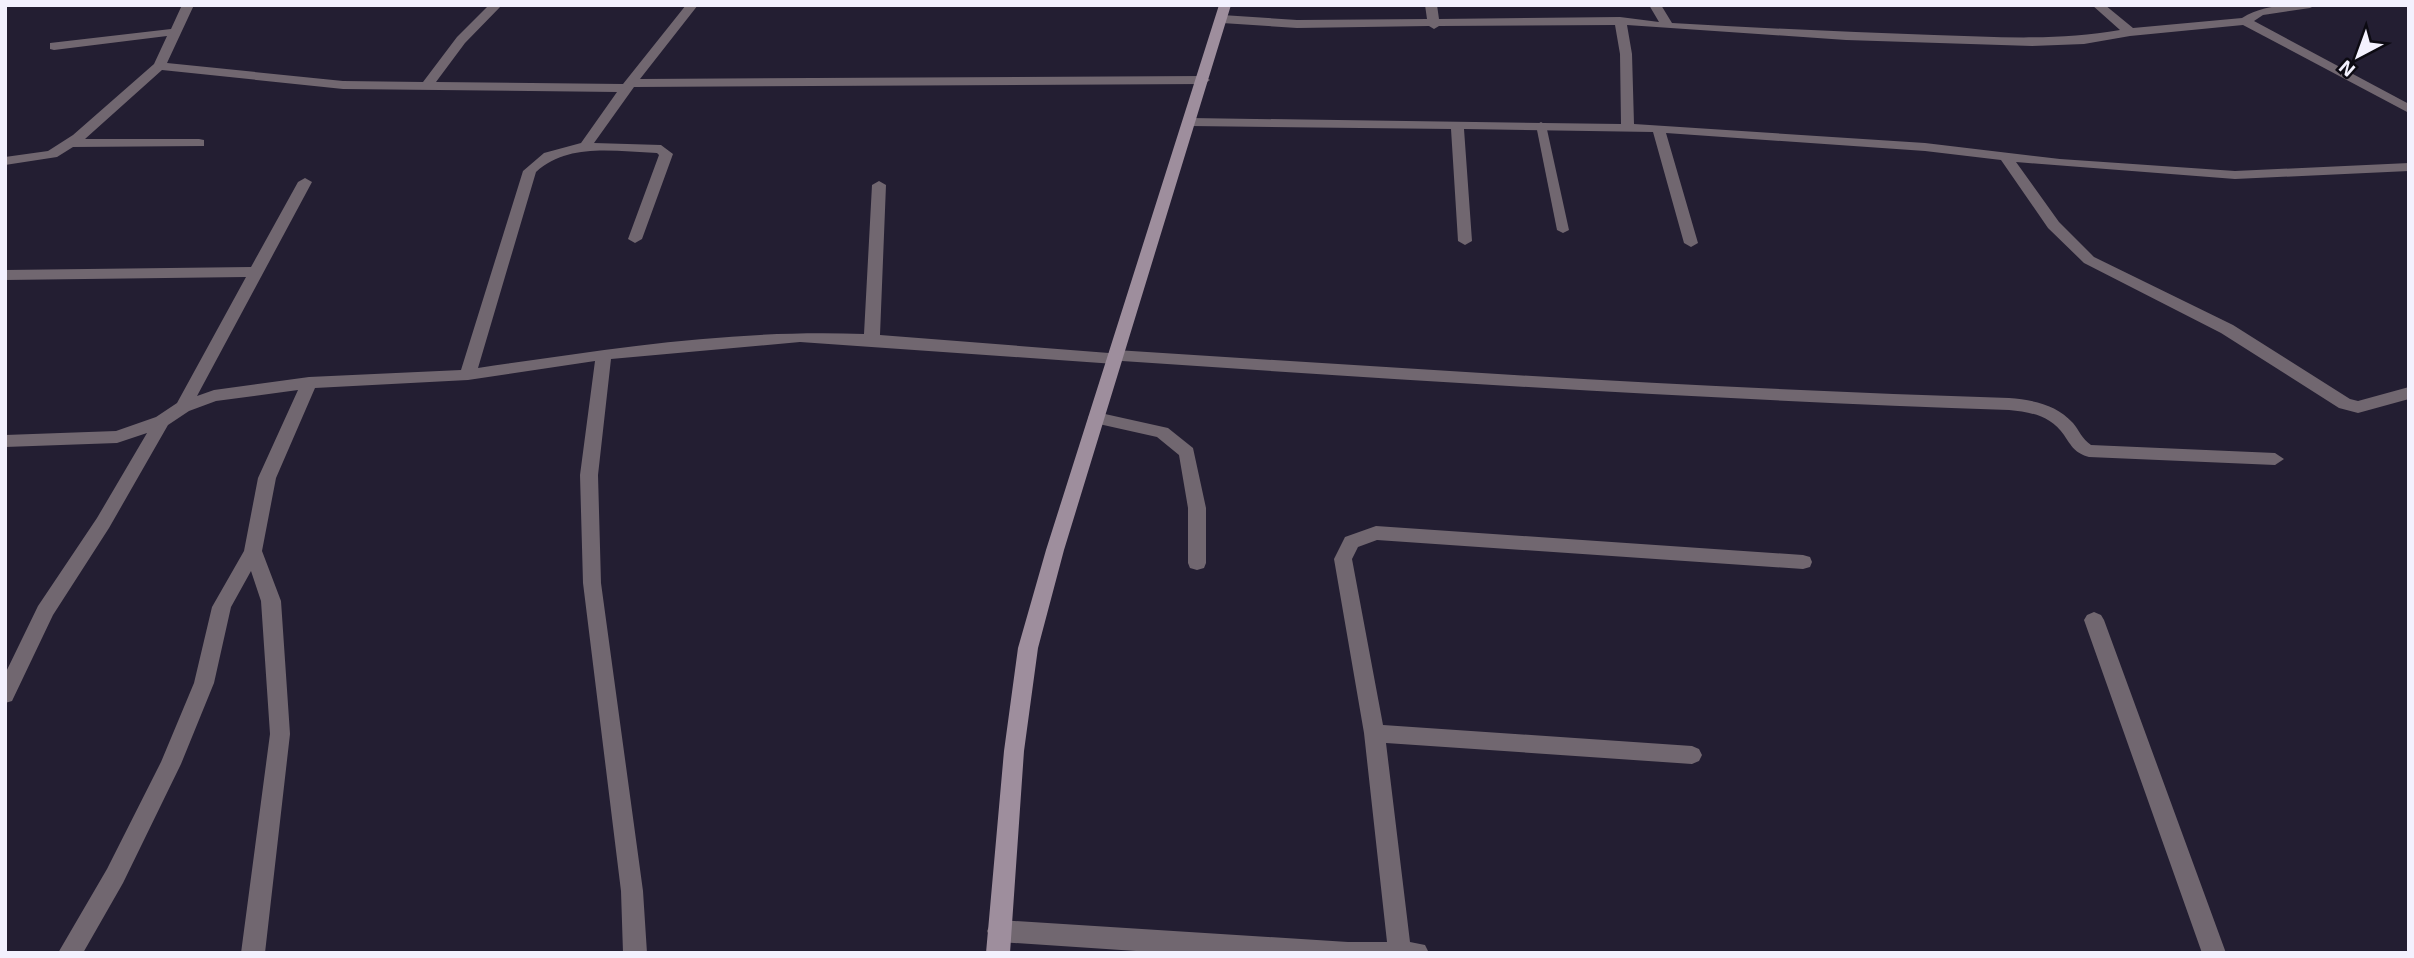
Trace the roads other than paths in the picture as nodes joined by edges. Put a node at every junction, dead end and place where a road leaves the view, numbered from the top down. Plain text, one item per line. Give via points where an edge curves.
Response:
1 (188, 5) edge
2 (496, 5) edge
3 (692, 5) edge
4 (1431, 5) edge
5 (1656, 5) edge
6 (2098, 5) edge
7 (2310, 5) edge
8 (2255, 9) edge
9 (1224, 12) edge
10 (1620, 21) junction
11 (2245, 21) junction
12 (1434, 24) junction
13 (1668, 26) junction
14 (173, 32) junction
15 (2130, 32) junction
16 (54, 46) dead end
17 (159, 66) junction
18 (1203, 80) junction
19 (427, 85) junction
20 (628, 86) junction
21 (2409, 109) edge
22 (1190, 122) junction
23 (1541, 125) junction
24 (1457, 127) junction
25 (1628, 127) junction
26 (1658, 128) junction
27 (69, 143) junction
28 (199, 144) dead end
29 (585, 147) junction
30 (2006, 157) junction
31 (5, 161) edge
32 (2409, 167) edge
33 (306, 182) dead end
34 (879, 185) dead end
35 (1563, 230) dead end
36 (635, 239) dead end
37 (1465, 241) dead end
38 (1691, 243) dead end
39 (256, 272) junction
40 (5, 275) edge
41 (872, 340) junction
42 (604, 353) junction
43 (1115, 357) junction
44 (468, 375) junction
45 (309, 383) junction
46 (2409, 393) edge
47 (183, 407) junction
48 (1096, 418) junction
49 (162, 421) junction
50 (5, 441) edge
51 (2275, 459) dead end
52 (253, 551) junction
53 (1803, 562) dead end
54 (1197, 563) dead end
55 (2094, 620) dead end
56 (5, 695) edge
57 (1374, 733) junction
58 (1692, 755) dead end
59 (999, 942) edge
60 (1408, 952) edge
61 (70, 953) edge
62 (253, 953) edge
63 (635, 953) edge
64 (2214, 953) edge

1 - 14 street
2 - 19 street via 461,40
3 - 20 street
4 - 12 street
5 - 13 street
6 - 15 street
7 - 8 street
8 - 11 street
9 - 12 street via 1297,24
9 - 18 street
10 - 12 street
10 - 13 street
10 - 25 street
11 - 15 street
11 - 21 street
13 - 15 street via 2032,42
14 - 16 street
14 - 17 street
17 - 19 street via 343,85
17 - 27 street
18 - 20 street
18 - 22 street
19 - 20 street
20 - 29 street
22 - 24 street
22 - 43 street
23 - 24 street
23 - 25 street
23 - 35 lane
24 - 37 street
25 - 26 street
26 - 30 street
26 - 38 street
27 - 28 street
27 - 31 street via 52,154
29 - 36 street via 661,149 666,154
29 - 44 street via 546,155 530,171
30 - 32 street via 2235,175
30 - 46 street via 2048,221 2089,260 2227,329 2345,404 2358,407
33 - 39 street
34 - 41 street
39 - 40 street
39 - 47 street
41 - 42 street via 800,337
41 - 43 street
42 - 44 street
42 - 63 street via 589,475 592,583 632,891
43 - 48 street
43 - 51 street via 1785,397 2009,404 2040,407 2088,451
44 - 45 street
45 - 47 street via 214,396
45 - 52 street via 267,478
47 - 49 street
48 - 54 street via 1161,432 1187,452 1197,508
48 - 59 street via 1028,648 1014,751
49 - 50 street via 117,437
49 - 56 street via 45,611
52 - 61 street via 222,607 204,682 170,764 115,876
52 - 62 street via 271,601 280,734
53 - 57 street via 1376,533 1351,542 1343,559
55 - 64 street
57 - 58 street
57 - 60 street
59 - 60 street

